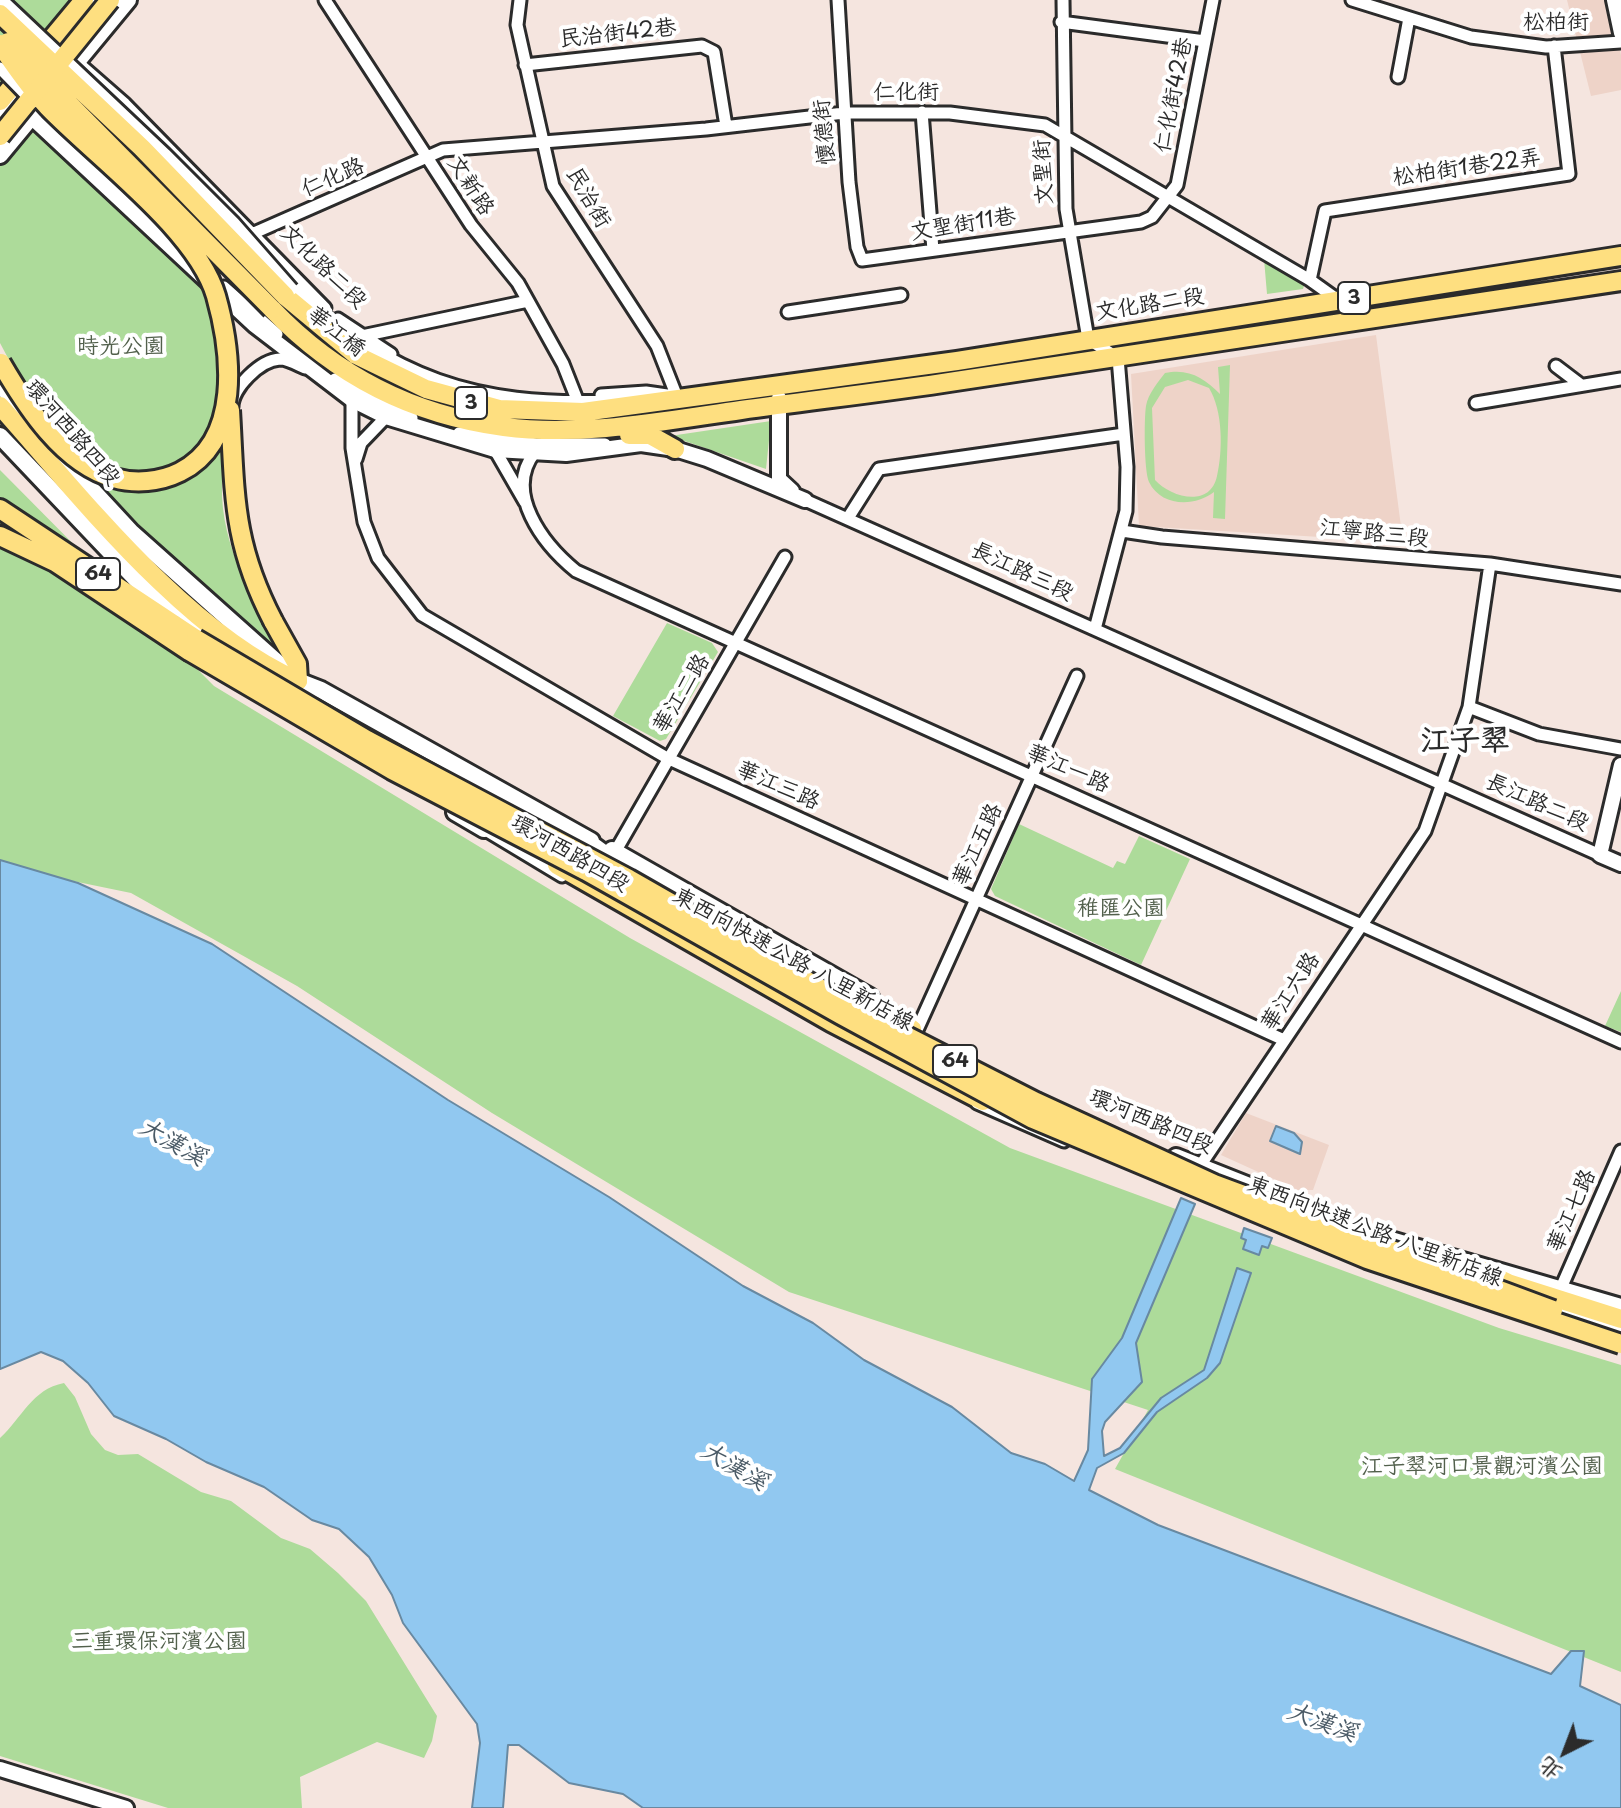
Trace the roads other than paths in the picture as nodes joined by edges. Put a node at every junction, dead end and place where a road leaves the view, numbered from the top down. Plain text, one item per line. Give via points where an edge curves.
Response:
1 (2, 0) edge
2 (84, 0) edge
3 (96, 0) edge
4 (110, 0) edge
5 (128, 0) edge
6 (325, 0) edge
7 (520, 0) edge
8 (838, 0) edge
9 (1063, 0) edge
10 (1213, 0) edge
11 (1352, 0) edge
12 (1614, 0) edge
13 (0, 14) edge
14 (1409, 18) junction
15 (1061, 22) junction
16 (1621, 33) edge
17 (0, 34) edge
18 (1205, 41) junction
19 (1621, 42) edge
20 (0, 44) edge
21 (1554, 46) junction
22 (77, 62) junction
23 (525, 65) junction
24 (0, 68) edge
25 (92, 76) junction
26 (1398, 77) dead end
27 (0, 101) edge
28 (922, 112) junction
29 (844, 113) junction
30 (31, 117) junction
31 (0, 118) edge
32 (726, 126) junction
33 (44, 129) junction
34 (0, 136) edge
35 (1062, 136) junction
36 (542, 142) junction
37 (0, 155) edge
38 (427, 157) junction
39 (1170, 197) junction
40 (1069, 229) junction
41 (254, 233) junction
42 (933, 250) junction
43 (1621, 256) edge
44 (862, 260) joint
45 (1310, 280) junction
46 (1621, 281) edge
47 (204, 282) junction
48 (901, 295) dead end
49 (528, 301) junction
50 (1339, 301) junction
51 (277, 303) junction
52 (788, 312) dead end
53 (362, 336) junction
54 (1088, 339) junction
55 (1118, 358) junction
56 (1556, 366) dead end
57 (0, 368) edge
58 (228, 371) junction
59 (311, 371) junction
60 (1616, 380) edge
61 (1581, 385) junction
62 (776, 386) junction
63 (1621, 389) edge
64 (576, 397) junction
65 (0, 398) edge
66 (682, 398) junction
67 (399, 399) junction
68 (352, 400) junction
69 (232, 401) junction
70 (1476, 403) dead end
71 (0, 406) edge
72 (781, 406) junction
73 (386, 417) junction
74 (0, 418) edge
75 (0, 426) edge
76 (1124, 434) junction
77 (0, 436) edge
78 (623, 445) junction
79 (675, 449) junction
80 (495, 450) junction
81 (535, 452) junction
82 (777, 457) junction
83 (355, 464) junction
84 (720, 464) junction
85 (805, 500) junction
86 (526, 502) junction
87 (0, 509) edge
88 (848, 518) junction
89 (1122, 531) junction
90 (0, 536) edge
91 (785, 557) dead end
92 (1490, 564) junction
93 (1621, 584) edge
94 (200, 628) junction
95 (1095, 629) junction
96 (736, 643) junction
97 (1077, 676) dead end
98 (298, 681) junction
99 (289, 699) junction
100 (1469, 707) junction
101 (323, 716) junction
102 (1348, 742) joint
103 (1621, 749) edge
104 (667, 758) junction
105 (1621, 765) edge
106 (1033, 775) junction
107 (1442, 784) junction
108 (484, 829) junction
109 (583, 838) junction
110 (615, 852) junction
111 (1600, 855) junction
112 (1621, 864) edge
113 (975, 897) junction
114 (1360, 924) junction
115 (914, 1030) junction
116 (1284, 1040) junction
117 (1621, 1042) edge
118 (1033, 1119) junction
119 (1620, 1157) edge
120 (1198, 1167) junction
121 (1190, 1186) junction
122 (1382, 1238) junction
123 (1468, 1264) joint
124 (1391, 1271) junction
125 (1456, 1281) junction
126 (1552, 1291) junction
127 (1621, 1307) edge
128 (1621, 1319) edge
129 (1621, 1332) edge
130 (1621, 1346) edge
131 (0, 1769) edge
132 (126, 1808) edge

1 - 51 street, bridge via 234,223
2 - 27 main road, bridge
3 - 31 main road
4 - 34 main road, bridge
5 - 22 main road
6 - 38 street, 文新路
7 - 23 street, 民治街 via 517,25
8 - 29 street, 懷德街
9 - 15 street, 文聖街
10 - 18 street, 仁化街42巷
11 - 14 street, 松柏街
12 - 16 street
13 - 51 main road, 華江橋 / 3, bridge via 152,158
14 - 21 street, 松柏街 via 1471,37
14 - 26 street
15 - 18 street
15 - 35 street, 文聖街
17 - 51 main road, 華江橋 / 3, bridge
18 - 39 street, 仁化街42巷 via 1177,185
19 - 21 street, 松柏街
20 - 58 main road, bridge via 46,105 199,259 217,297
21 - 45 street, 松柏街1巷22弄 via 1569,174 1325,211
22 - 25 street, 文化路二段
22 - 30 main road
23 - 32 street, 民治街42巷 via 702,46 714,52
23 - 36 street, 民治街
24 - 51 street, bridge via 183,250
25 - 33 street
25 - 41 street, 文化路二段
28 - 29 street, 仁化街
28 - 35 street, 仁化街 via 1013,119 1045,125
28 - 42 street
29 - 32 street, 仁化街
29 - 44 street, 懷德街
30 - 33 street
30 - 37 main road
32 - 36 street, 仁化街
33 - 47 street
35 - 39 street, 仁化街
35 - 40 street, 文聖街
36 - 38 street, 仁化街 via 443,150
36 - 66 street, 民治街 via 553,186 657,346
38 - 41 street, 仁化路
38 - 49 street, 文新路
39 - 40 street, 文聖街11巷 via 1141,222
39 - 45 street, 仁化街
40 - 42 street, 文聖街11巷
40 - 54 street, 文聖街
41 - 53 street, 文化路二段 via 318,302
42 - 44 street, 文聖街11巷
43 - 50 main road, 文化路二段 / 3
45 - 50 street, 仁化街
46 - 55 main road, 3
47 - 59 street
47 - 69 street via 221,309
48 - 52 street
49 - 53 street
49 - 64 street, 文新路
50 - 54 main road, 文化路二段 / 3
51 - 66 main road, 文化路二段 / 3 via 356,355 464,402 534,413
51 - 67 main road, 華江橋 / 3 via 303,340 341,369
51 - 78 street via 314,366 357,394 438,427 506,441
53 - 64 street, 文化路二段 via 420,368 478,387
54 - 55 street
54 - 62 main road, 文化路二段 / 3
55 - 72 main road, 3
55 - 76 street
56 - 61 street
57 - 58 main road, bridge via 73,455 113,478 153,481 187,468 214,441 224,413
57 - 98 main road, 環河西路四段 via 18,410 131,532
58 - 98 main road, bridge via 230,463 244,555 297,664
59 - 68 street
59 - 69 street via 283,359 271,361 245,381
60 - 61 street
60 - 63 street
61 - 70 street
62 - 66 main road, 文化路二段 / 3
62 - 72 street
64 - 66 street, 文化路二段 via 646,392
65 - 94 street
67 - 72 main road, 華江橋 / 3 via 460,419 536,430 654,423
67 - 79 main road via 419,415 477,431 538,438 650,435
68 - 73 street
68 - 83 street, 華江三路
69 - 98 street via 226,477 233,534
71 - 94 main road
72 - 82 street
73 - 80 street
73 - 83 street via 361,443
74 - 94 main road
75 - 94 street via 117,553
76 - 88 street via 879,469
76 - 89 street
77 - 94 main road, 環河西路四段 via 160,607 197,637
78 - 79 street, 長江路三段
78 - 81 street via 566,454
79 - 84 street, 長江路三段
80 - 81 street
80 - 86 street, 華江一路
81 - 86 street, 華江一路 via 522,471
82 - 84 street via 764,477
82 - 85 street via 781,484
83 - 104 street, 華江三路 via 364,522 378,558 422,615
84 - 85 street, 長江路三段
85 - 88 street, 長江路三段
86 - 96 street, 華江一路 via 542,536 576,571
87 - 94 main road, 64
88 - 95 street, 長江路三段
89 - 92 street, 江寧路三段
89 - 95 street
90 - 94 main road, 64
91 - 96 street, 華江二路
92 - 93 street, 江寧路三段
92 - 100 street, 華江六路
94 - 98 main road
94 - 99 main road, 環河西路四段
94 - 101 main road, 東西向快速公路 八里新店線 / 64, bridge
94 - 118 main road, 東西向快速公路 八里新店線 / 64, bridge via 392,770 586,871
95 - 102 street, 長江路三段
96 - 104 street, 華江二路
96 - 106 street, 華江一路
97 - 106 street, 華江五路
98 - 99 main road
98 - 109 main road, 環河西路四段
99 - 108 main road, 環河西路四段 via 309,724
99 - 121 main road, 環河西路四段 via 394,766 881,1029
100 - 103 street via 1539,734
100 - 107 street, 華江六路
101 - 115 main road, bridge via 607,854
101 - 129 main road, 東西向快速公路 八里新店線 / 64, bridge via 629,879 879,1022 1036,1102 1214,1184
102 - 107 street, 長江路二段
104 - 110 street, 華江二路
104 - 113 street, 華江三路
105 - 111 street
106 - 113 street, 華江五路
106 - 114 street, 華江一路
107 - 111 street, 長江路二段
107 - 114 street, 華江六路 via 1425,831
108 - 118 main road, bridge via 510,838 921,1071 1004,1111
108 - 121 street, 環河西路四段 via 900,1065 1028,1127
109 - 110 main road, 環河西路四段
109 - 115 main road, 環河西路四段 via 656,892 878,1019
110 - 115 main road, 環河西路四段 via 899,1013
111 - 112 street, 長江路二段
113 - 115 street, 華江五路
113 - 116 street, 華江三路
114 - 116 street, 華江六路
114 - 117 street, 華江一路
115 - 120 main road, 環河西路四段 via 1092,1122
116 - 120 street, 華江六路
118 - 130 main road, 東西向快速公路 八里新店線 / 64, bridge via 1367,1259
119 - 126 street, 華江七路
120 - 121 street, 華江六路
120 - 122 main road, 環河西路四段
121 - 124 main road, 環河西路四段 via 1267,1225
122 - 123 main road, 環河西路四段
122 - 125 main road, 環河西路四段
123 - 126 main road via 1508,1283
124 - 125 main road, 環河西路四段
124 - 130 street, 環河西路四段
125 - 129 main road, 環河西路四段
126 - 127 main road
126 - 128 main road
131 - 132 street

